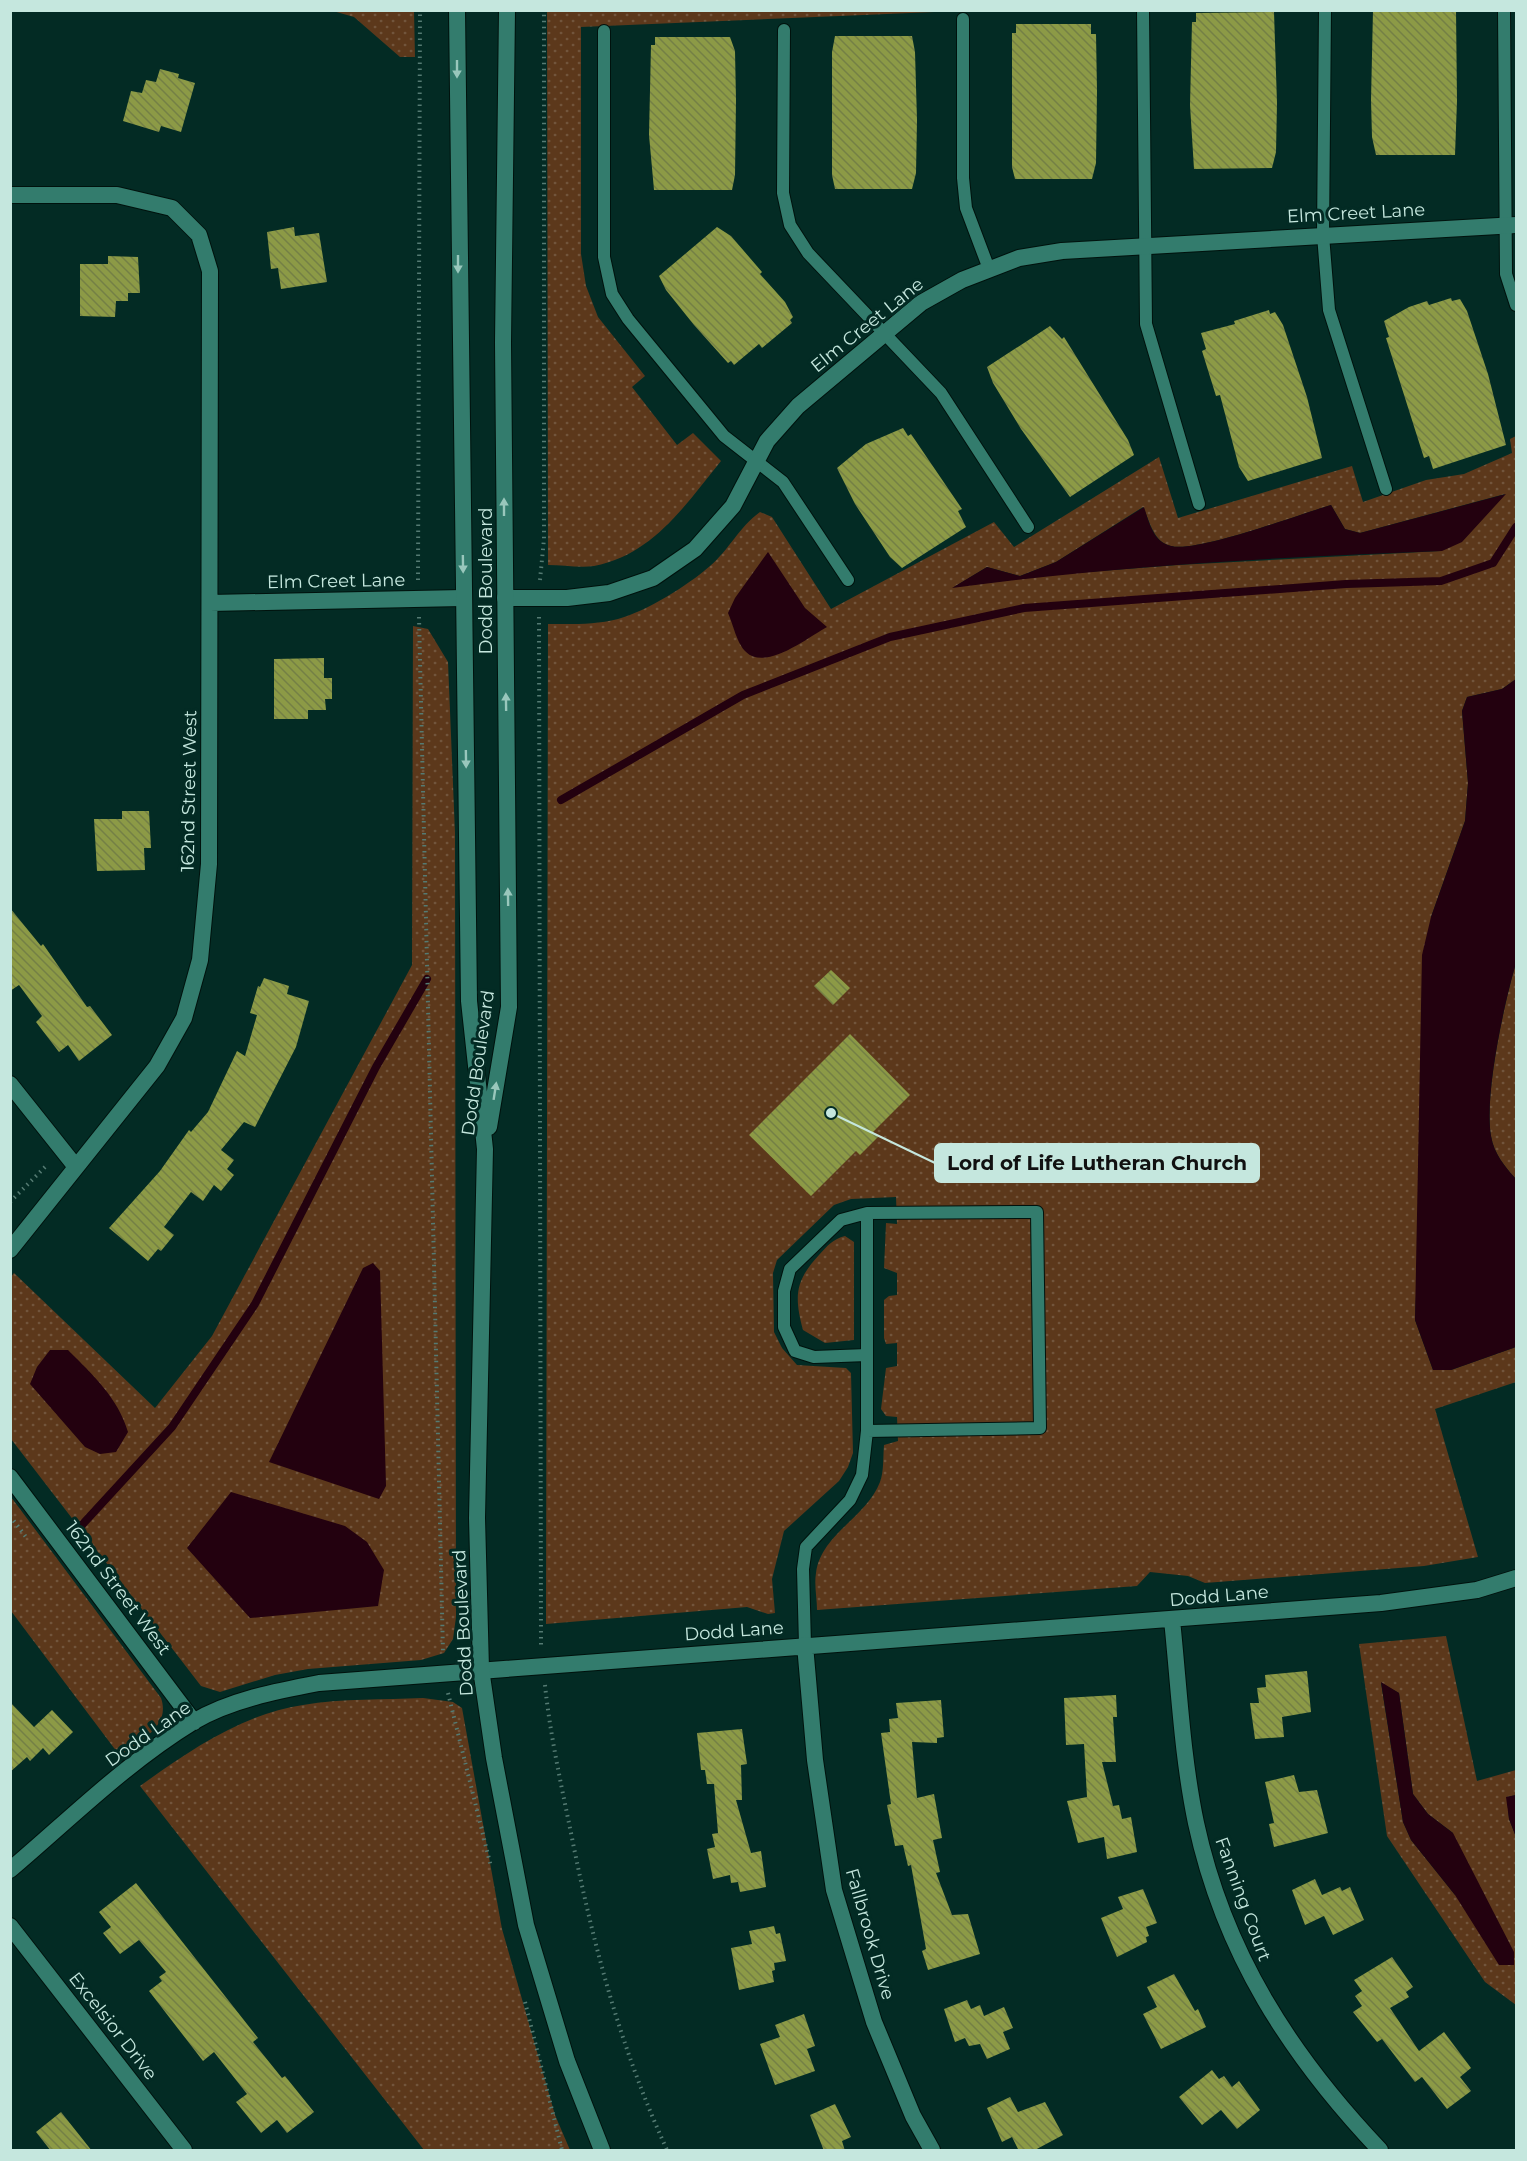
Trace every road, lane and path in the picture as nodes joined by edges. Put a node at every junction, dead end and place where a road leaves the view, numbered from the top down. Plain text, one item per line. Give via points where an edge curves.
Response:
1 (420, 10) edge
2 (457, 10) edge
3 (507, 10) edge
4 (544, 10) edge
5 (1143, 10) edge
6 (1325, 10) edge
7 (1504, 10) edge
8 (963, 19) dead end
9 (784, 30) dead end
10 (604, 31) dead end
11 (10, 195) edge
12 (1511, 225) edge
13 (1323, 235) junction
14 (1143, 246) junction
15 (990, 269) junction
16 (1516, 305) edge
17 (886, 332) junction
18 (756, 463) junction
19 (1386, 489) dead end
20 (1199, 504) dead end
21 (1028, 527) dead end
22 (848, 580) dead end
23 (463, 597) junction
24 (505, 597) junction
25 (419, 598) junction
26 (538, 598) junction
27 (210, 603) junction
28 (10, 1084) edge
29 (485, 1149) junction
30 (63, 1150) junction
31 (76, 1167) junction
32 (10, 1202) edge
33 (867, 1213) junction
34 (10, 1250) edge
35 (867, 1355) junction
36 (867, 1431) junction
37 (10, 1477) edge
38 (1516, 1578) edge
39 (1172, 1620) junction
40 (805, 1645) junction
41 (543, 1665) junction
42 (481, 1669) junction
43 (443, 1672) junction
44 (194, 1722) junction
45 (10, 1870) edge
46 (494, 1877) dead end
47 (10, 1926) edge
48 (522, 1991) dead end
49 (184, 2151) edge
50 (562, 2151) edge
51 (602, 2151) edge
52 (667, 2151) edge
53 (932, 2151) edge
54 (1380, 2151) edge

1 - 25 path
2 -> 23 street, Dodd Boulevard
24 -> 3 street, Dodd Boulevard
4 - 26 path via 544,538
5 - 14 lane
6 - 13 lane
7 - 12 lane
8 - 15 lane via 966,208
9 - 17 lane via 783,193 790,225 808,253
10 - 18 lane via 604,257 612,294 724,436
11 - 27 street, 162nd Street West via 117,195 172,208 199,235 210,271
12 - 13 street, Elm Creet Lane
12 - 16 lane via 1506,274
13 - 14 street, Elm Creet Lane
13 - 19 lane via 1329,310
14 - 15 street, Elm Creet Lane via 1062,251 1019,258
14 - 20 lane via 1146,324
15 - 17 street, Elm Creet Lane via 921,303
17 - 18 street, Elm Creet Lane via 798,406 767,441
17 - 21 lane via 941,393
18 - 22 lane via 783,483
18 - 26 street, Elm Creet Lane via 734,506 695,549 653,578 609,593
23 - 25 street, Elm Creet Lane
23 -> 29 street, Dodd Boulevard via 469,1001
24 - 26 street, Elm Creet Lane
29 -> 24 street, Dodd Boulevard via 509,1007
25 - 27 street, Elm Creet Lane
25 - 43 path
26 - 41 path
27 - 31 street, 162nd Street West via 209,864 200,960 184,1018 157,1066
28 - 30 street
29 - 42 street, Dodd Boulevard via 477,1518
30 - 31 street
30 - 32 path
31 - 34 street, 162nd Street West
33 - 35 lane
33 - 35 lane via 841,1220 832,1228 790,1269 784,1291 784,1327 795,1351 814,1357
33 - 36 lane via 1037,1212 1040,1428
35 - 36 lane
36 - 40 lane via 862,1474 850,1500 806,1546
37 - 44 street, 162nd Street West
38 - 39 street, Dodd Lane via 1477,1590 1381,1603
39 - 40 street, Dodd Lane
39 - 54 street, Fanning Court via 1183,1736 1196,1824 1209,1874 1252,1979 1308,2068
40 - 41 street, Dodd Lane
40 - 53 street, Fallbrook Drive via 814,1760 834,1890 874,2022
41 - 42 street, Dodd Lane
41 - 52 path via 562,1790 601,1963 626,2051
42 - 43 street, Dodd Lane
42 - 51 street, Dodd Boulevard via 526,1925 567,2061
43 - 44 street, Dodd Lane via 272,1692
43 - 46 path
44 - 45 street, Dodd Lane via 129,1768
47 - 49 street, Excelsior Drive
48 - 50 path

